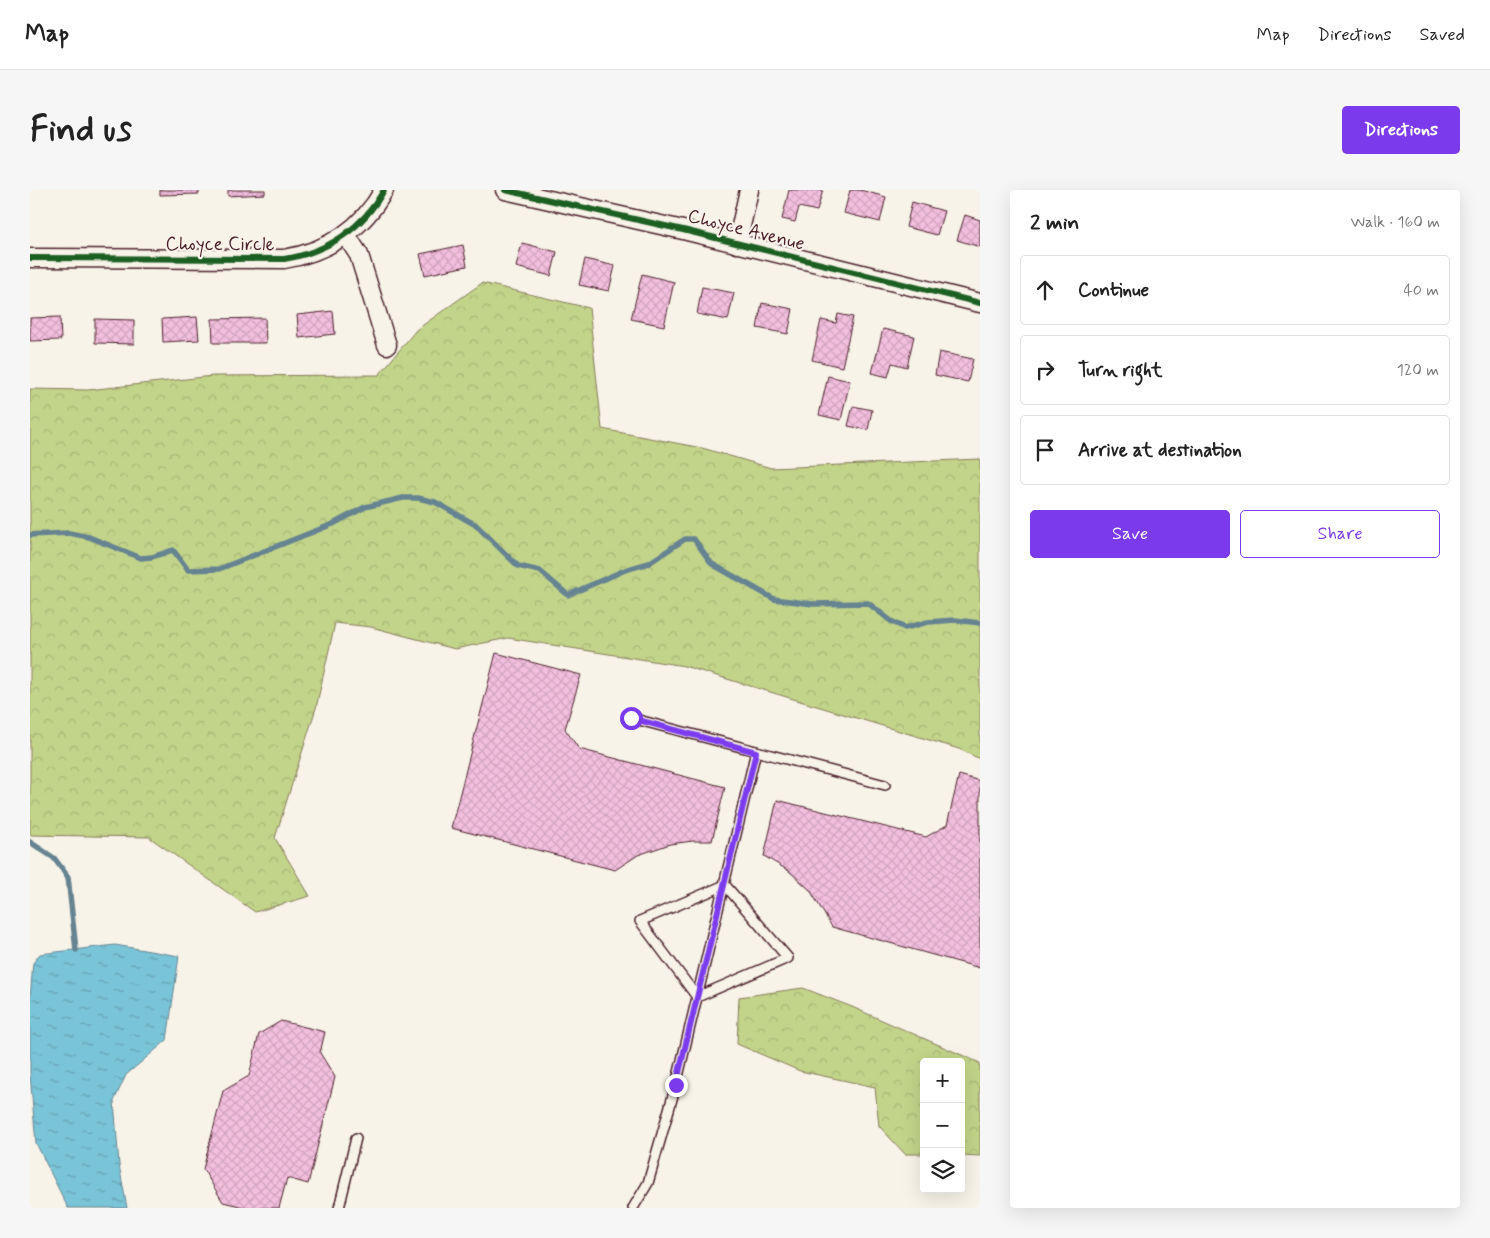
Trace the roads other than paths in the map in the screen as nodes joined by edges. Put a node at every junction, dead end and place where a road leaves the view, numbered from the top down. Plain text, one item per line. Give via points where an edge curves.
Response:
1 (384, 190) edge
2 (505, 190) edge
3 (749, 190) edge
4 (346, 235) junction
5 (736, 244) junction
6 (30, 258) edge
7 (980, 303) edge
8 (387, 346) dead end
9 (631, 718) dead end
10 (756, 752) junction
11 (885, 785) dead end
12 (725, 885) junction
13 (698, 997) junction
14 (356, 1138) dead end
15 (340, 1208) edge
16 (633, 1208) edge

1 - 4 street, Choyce Circle via 373,207
2 - 5 street, Choyce Avenue
3 - 5 street
4 - 6 street, Choyce Circle via 325,248 284,259
4 - 8 street via 359,255
5 - 7 street, Choyce Avenue
9 - 10 lane
10 - 11 lane
10 - 12 lane
12 - 13 lane
12 - 13 lane via 640,921
12 - 13 lane via 788,958
13 - 16 lane via 648,1183
14 - 15 lane

